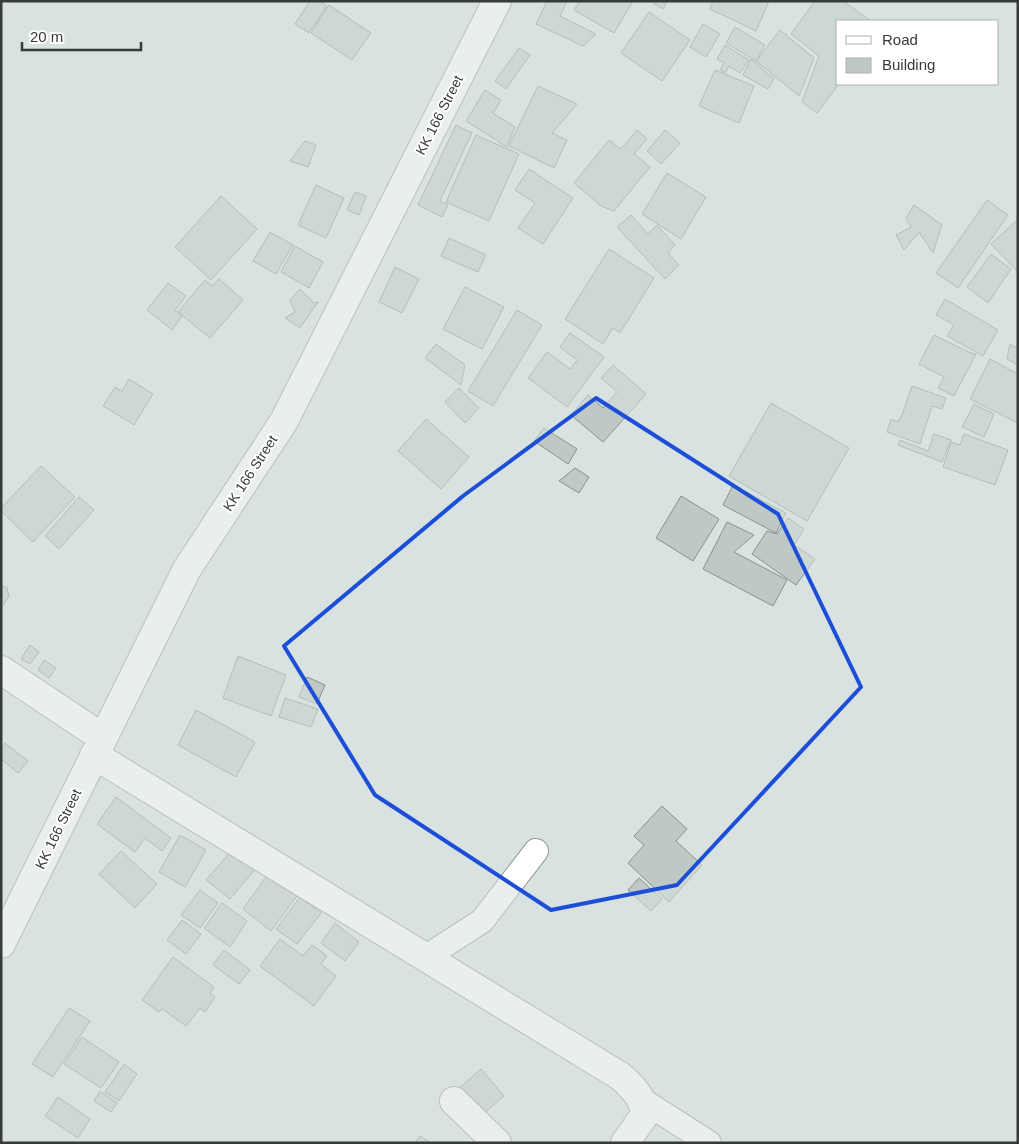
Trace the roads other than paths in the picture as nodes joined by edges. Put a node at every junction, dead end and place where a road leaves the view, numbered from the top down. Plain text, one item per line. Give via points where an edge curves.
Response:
1 (496, 1) edge
2 (1, 670) edge
3 (99, 747) junction
4 (536, 851) dead end
5 (1, 944) edge
6 (426, 956) junction
7 (642, 1100) junction
8 (454, 1101) dead end
9 (497, 1143) edge
10 (625, 1143) edge
11 (709, 1143) edge

1 - 3 street, KK 166 Street via 284,421 187,569
2 - 3 street
3 - 5 street, KK 166 Street
3 - 6 street
4 - 6 lane via 482,921
6 - 7 street via 620,1076
7 - 10 street via 646,1113
7 - 11 lane
8 - 9 street

